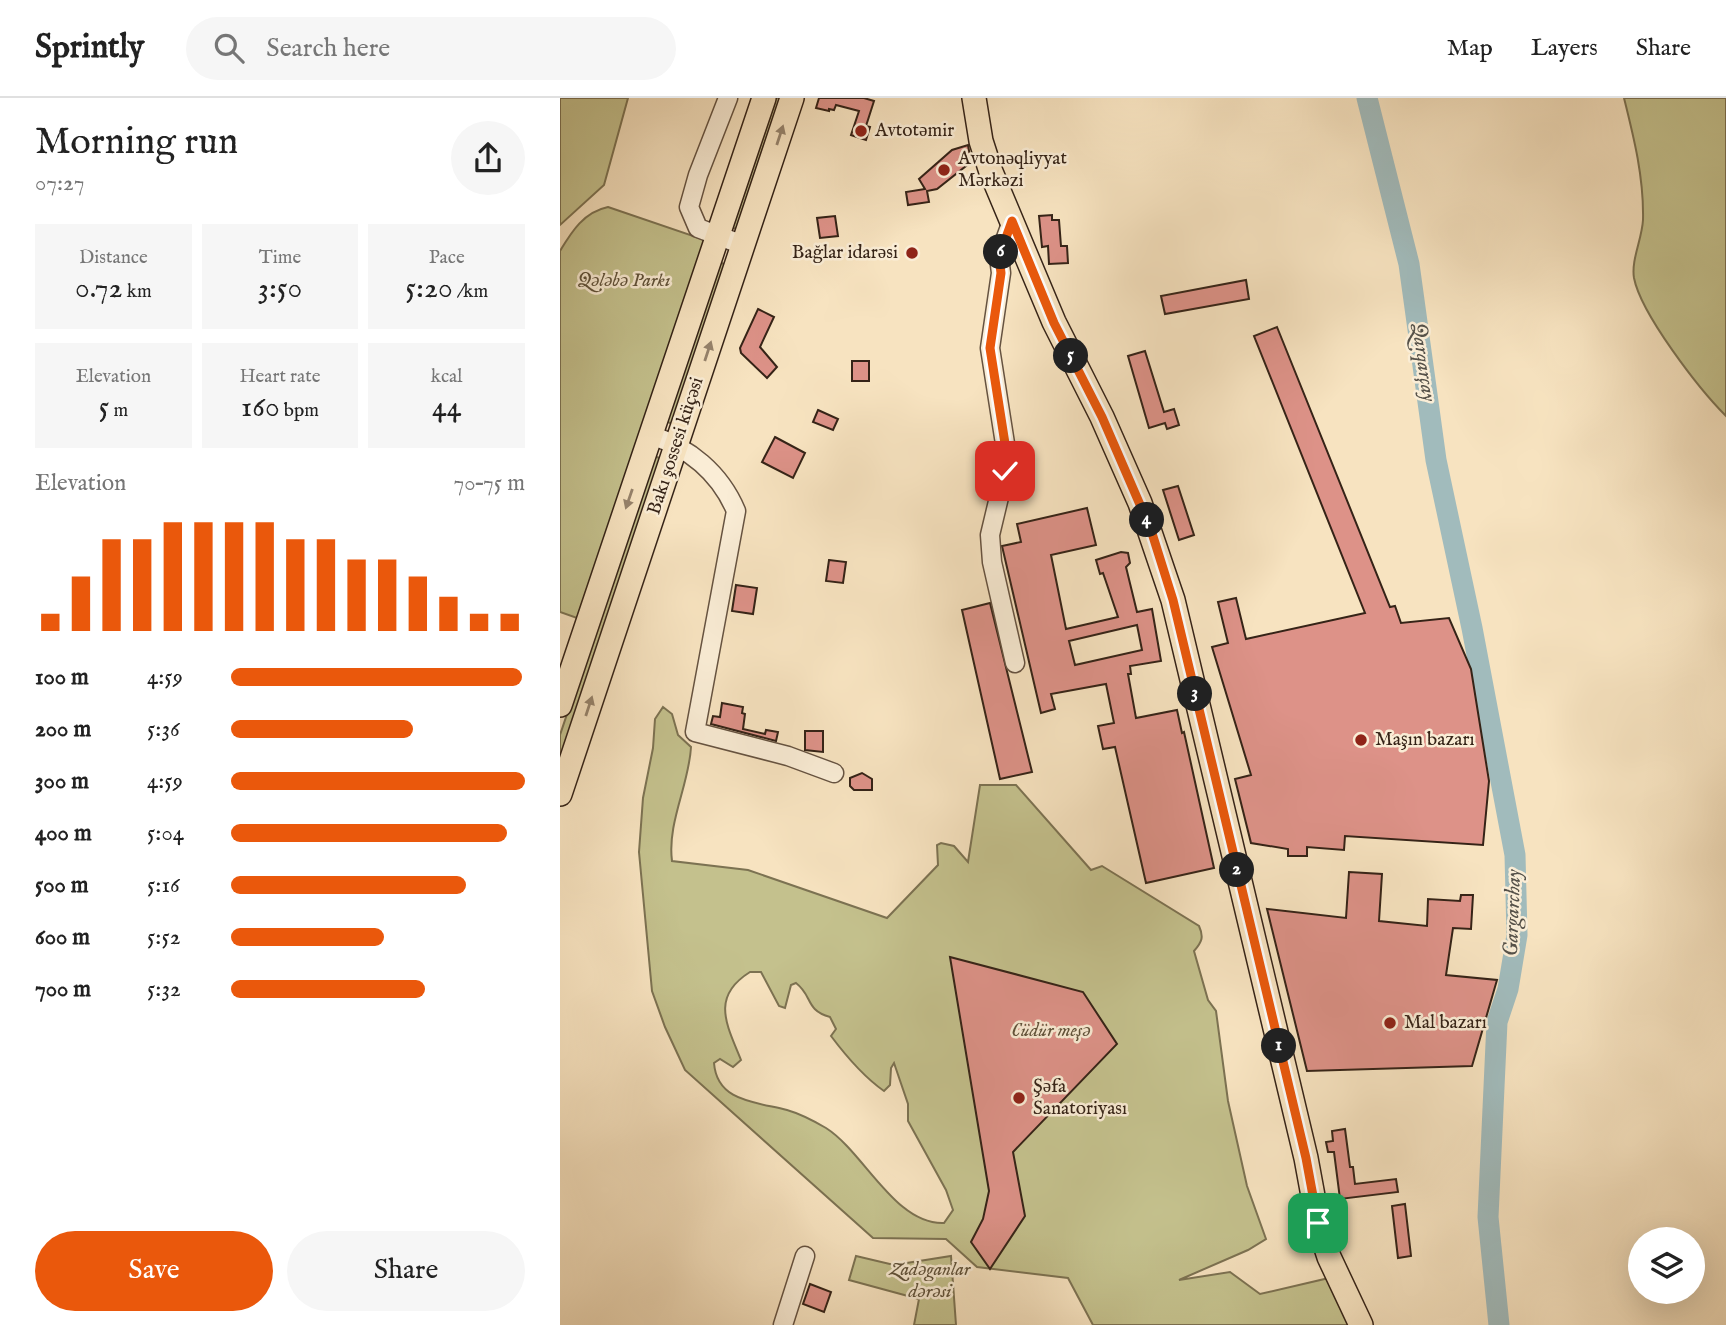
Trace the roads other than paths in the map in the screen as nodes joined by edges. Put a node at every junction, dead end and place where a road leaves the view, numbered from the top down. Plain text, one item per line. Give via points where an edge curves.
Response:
1 (727, 98) edge
2 (764, 98) edge
3 (792, 98) edge
4 (974, 98) edge
5 (1012, 221) junction
6 (717, 236) junction
7 (743, 245) junction
8 (651, 435) junction
9 (677, 443) junction
10 (1015, 663) dead end
11 (560, 705) edge
12 (834, 773) dead end
13 (560, 794) edge
14 (805, 1256) dead end
15 (783, 1325) edge
16 (1361, 1325) edge

1 - 6 street via 690,207 698,229
2 - 6 main road, Bakı şossesi küçəsi
7 -> 3 main road, Bakı şossesi küçəsi
4 - 5 main road via 986,157
5 - 10 street via 999,257 1001,273 990,348 1006,450 990,535
5 - 16 main road via 1054,323 1102,417 1151,530 1176,614 1318,1223
6 - 7 street
6 - 8 main road, Bakı şossesi küçəsi
9 -> 7 main road, Bakı şossesi küçəsi
8 - 9 street
8 -> 11 main road, Bakı şossesi küçəsi
9 - 12 street via 718,480 736,511 695,732 788,755
13 -> 9 main road, Bakı şossesi küçəsi
14 - 15 street

